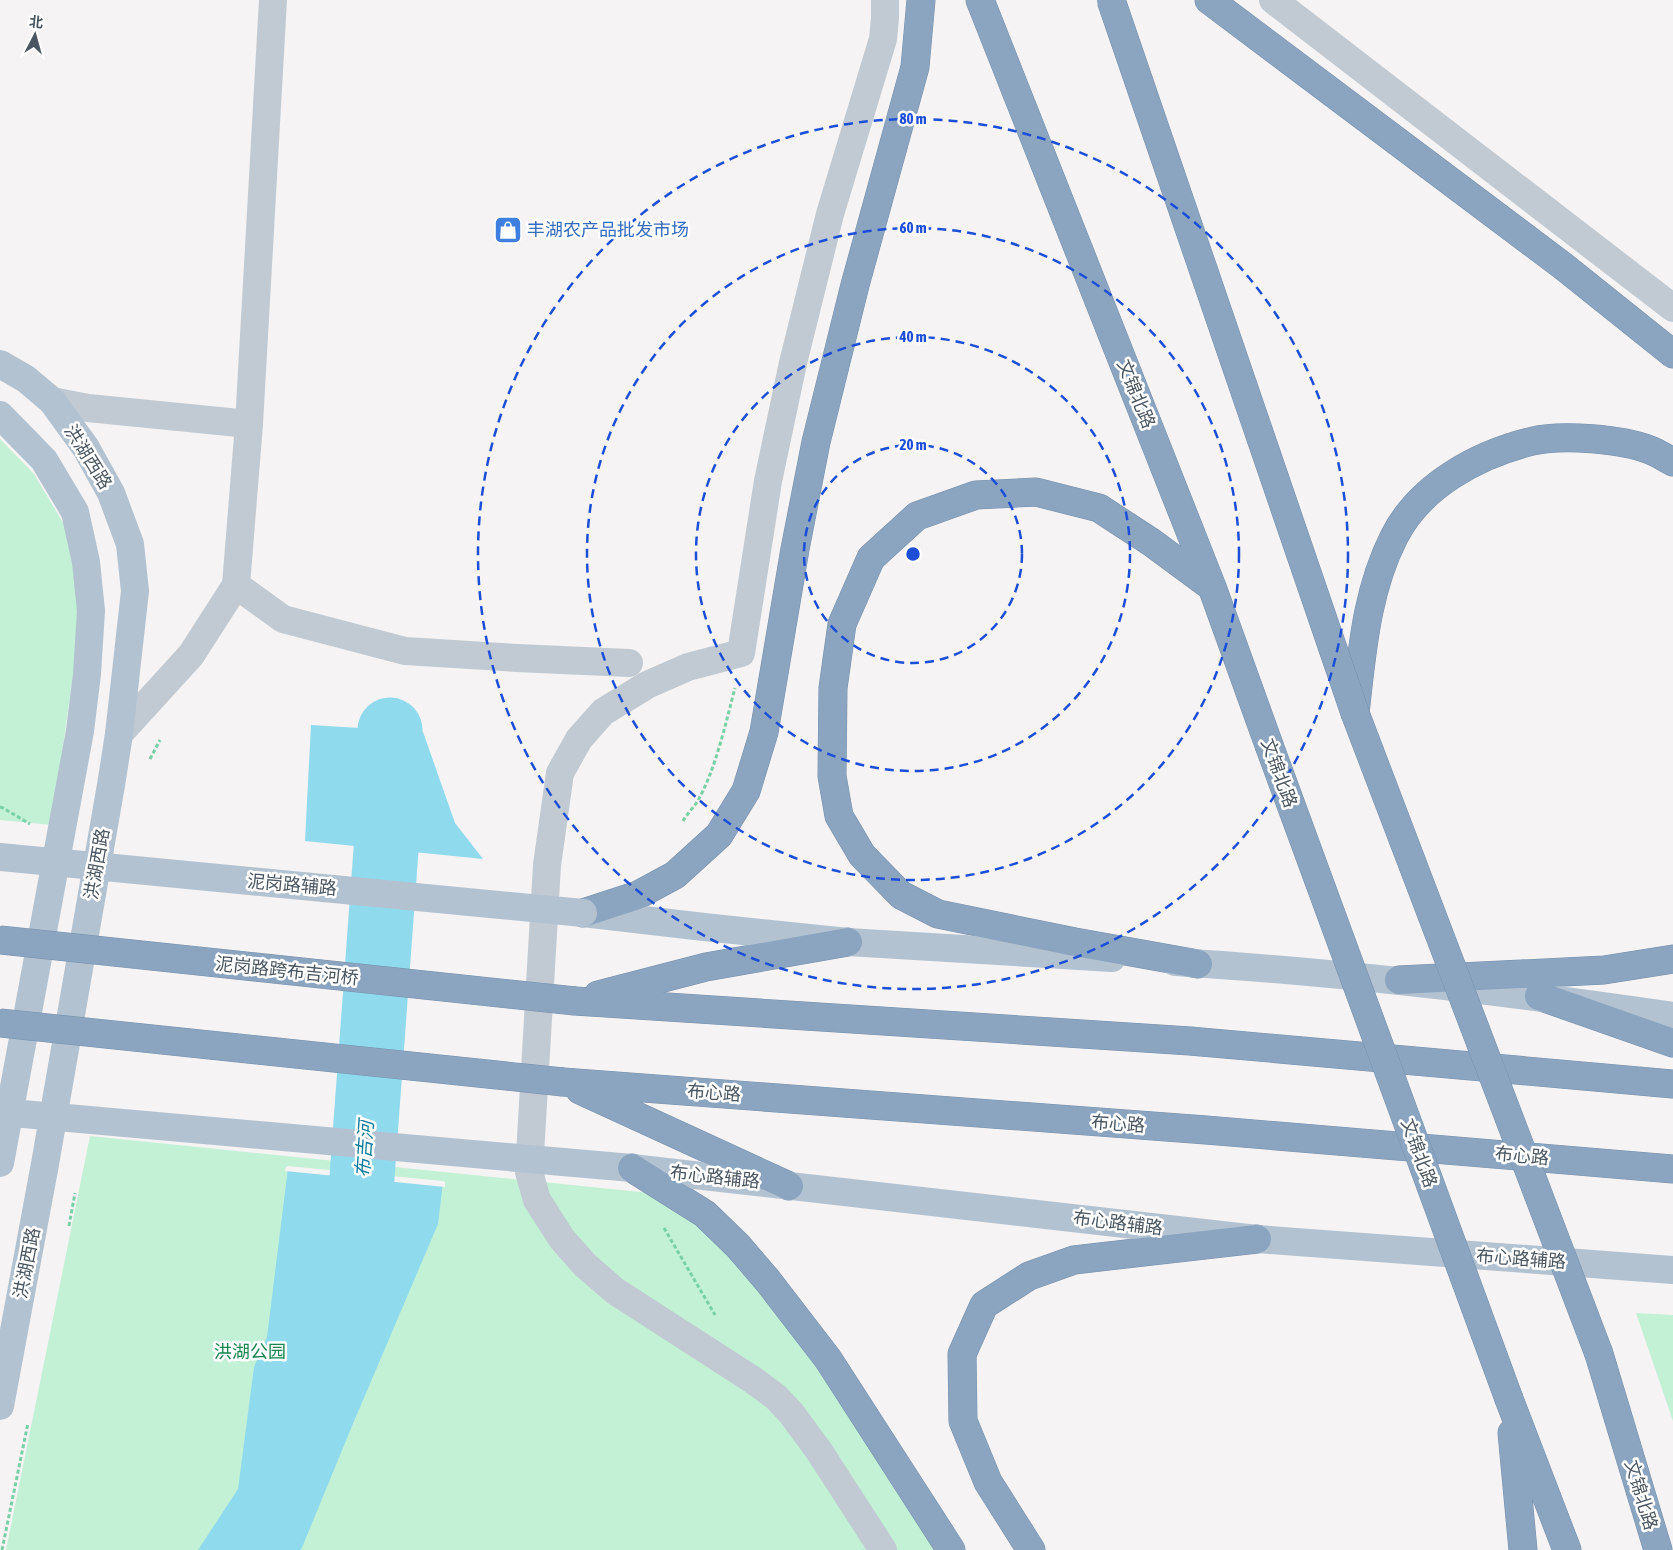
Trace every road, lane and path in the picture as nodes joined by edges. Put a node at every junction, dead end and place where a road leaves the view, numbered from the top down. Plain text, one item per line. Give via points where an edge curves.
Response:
1 (273, 0) edge
2 (885, 0) edge
3 (921, 0) edge
4 (980, 0) edge
5 (1111, 0) edge
6 (1209, 0) edge
7 (1273, 0) edge
8 (1673, 308) edge
9 (1673, 354) edge
10 (0, 364) edge
11 (52, 401) junction
12 (0, 415) edge
13 (249, 424) junction
14 (1673, 462) edge
15 (236, 585) junction
16 (1212, 587) junction
17 (740, 653) junction
18 (629, 663) dead end
19 (1355, 713) junction
20 (119, 734) junction
21 (681, 822) dead end
22 (0, 857) edge
23 (583, 913) junction
24 (0, 940) edge
25 (848, 942) junction
26 (1673, 959) edge
27 (1198, 964) junction
28 (1399, 980) junction
29 (1539, 996) junction
30 (575, 1001) junction
31 (1673, 1016) edge
32 (0, 1023) edge
33 (1673, 1043) edge
34 (563, 1082) junction
35 (1673, 1084) edge
36 (0, 1112) edge
37 (0, 1164) edge
38 (632, 1168) junction
39 (1673, 1169) edge
40 (788, 1186) junction
41 (663, 1227) dead end
42 (1257, 1239) junction
43 (1673, 1270) edge
44 (719, 1322) dead end
45 (1509, 1399) junction
46 (0, 1406) edge
47 (883, 1550) edge
48 (951, 1550) edge
49 (1031, 1550) edge
50 (1523, 1550) edge
51 (1567, 1550) edge
52 (1658, 1550) edge

1 - 13 street
2 - 17 street via 883,39 830,214 793,363 768,481
3 - 23 highway via 915,67 816,442 764,732 746,791 719,834 675,875 638,895
4 - 16 highway, 文锦北路
5 - 19 highway, 文锦北路, bridge
6 - 9 highway via 1563,266
7 - 8 street
10 - 11 main road, 洪湖西路 via 26,379
11 - 13 street via 88,408
11 - 20 main road, 洪湖西路 via 86,448 111,494 130,544 135,591
12 - 37 main road via 44,460 75,512 86,562 91,611 80,730
13 - 15 street
14 - 19 highway via 1649,449 1608,440 1534,440 1471,463 1444,480 1406,518 1383,559 1366,620
15 - 18 street via 283,619 405,651
15 - 20 street via 191,655
16 - 27 highway via 1099,508 1036,492 976,495 917,516 871,558 842,624 833,688 832,776 839,816 862,855 901,895 938,914
16 - 45 highway, 文锦北路, bridge
17 - 21 path via 720,745 698,801
17 - 47 street via 688,667 647,685 603,712 579,739 560,773 547,865 529,1172 537,1200 562,1239 591,1270 615,1291 753,1380 791,1413
19 - 52 highway, 文锦北路, bridge via 1599,1354
20 - 46 main road, 洪湖西路
22 - 23 main road, 泥岗路辅路, bridge
23 - 25 main road
24 - 30 highway, 泥岗路跨布吉河桥, bridge
25 - 27 main road
25 - 30 highway via 706,967
26 - 28 highway via 1604,970
27 - 28 main road
28 - 29 main road
29 - 31 main road
29 - 33 highway
30 - 35 highway via 1190,1041
32 - 34 highway, bridge
34 - 39 highway, 布心路
34 - 40 highway
36 - 38 main road, 布心路辅路, bridge
38 - 40 main road, 布心路辅路
38 - 48 highway via 705,1214 738,1246 828,1359
40 - 42 main road, 布心路辅路
41 - 44 path
42 - 43 main road, 布心路辅路
42 - 49 highway via 1074,1260 1029,1276 984,1305 962,1354 963,1421 988,1482
45 - 50 highway
45 - 51 highway, 文锦北路

